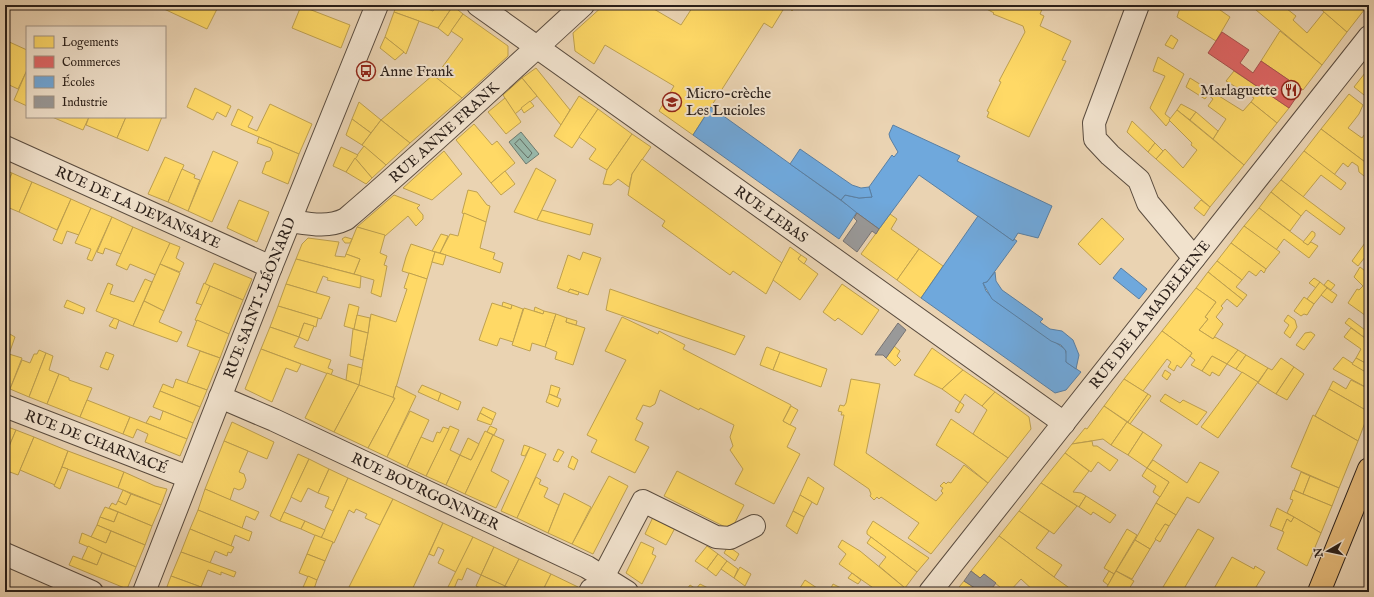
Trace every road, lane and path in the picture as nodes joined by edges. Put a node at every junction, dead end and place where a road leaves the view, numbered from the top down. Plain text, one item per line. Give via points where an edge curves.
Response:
1 (377, 5) edge
2 (478, 5) edge
3 (583, 5) edge
4 (1138, 5) edge
5 (1369, 37) edge
6 (538, 48) junction
7 (5, 148) edge
8 (290, 220) junction
9 (1194, 258) junction
10 (271, 267) junction
11 (220, 397) junction
12 (5, 406) edge
13 (1064, 423) junction
14 (1369, 469) edge
15 (188, 477) junction
16 (754, 526) dead end
17 (5, 554) edge
18 (595, 586) edge
19 (92, 592) edge
20 (144, 592) edge
21 (627, 592) edge
22 (930, 592) edge
23 (1319, 592) edge

1 - 8 street, RUE SAINT-LÉONARD
2 - 6 street, RUE LEBAS
3 - 6 street, RUE ANNE FRANK
4 - 9 street via 1094,123 1095,138 1110,156 1139,180 1148,203
5 - 9 street, RUE DE LA MADELEINE
6 - 8 street, RUE ANNE FRANK via 346,219 339,223 324,225
6 - 13 street, RUE LEBAS
7 - 10 street, RUE DE LA DEVANSAYE
8 - 10 street, RUE SAINT-LÉONARD
9 - 13 street, RUE DE LA MADELEINE
10 - 11 street, RUE SAINT-LÉONARD
11 - 15 street, RUE SAINT-LÉONARD
11 - 18 street, RUE BOURGONNIER via 588,567
12 - 15 street, RUE DE CHARNACÉ
13 - 22 street, RUE DE LA MADELEINE
14 - 23 main road
15 - 20 street, RUE SAINT-LÉONARD
16 - 18 street via 730,538 716,537 643,501
17 - 19 street
18 - 21 street, RUE BOURGONNIER

